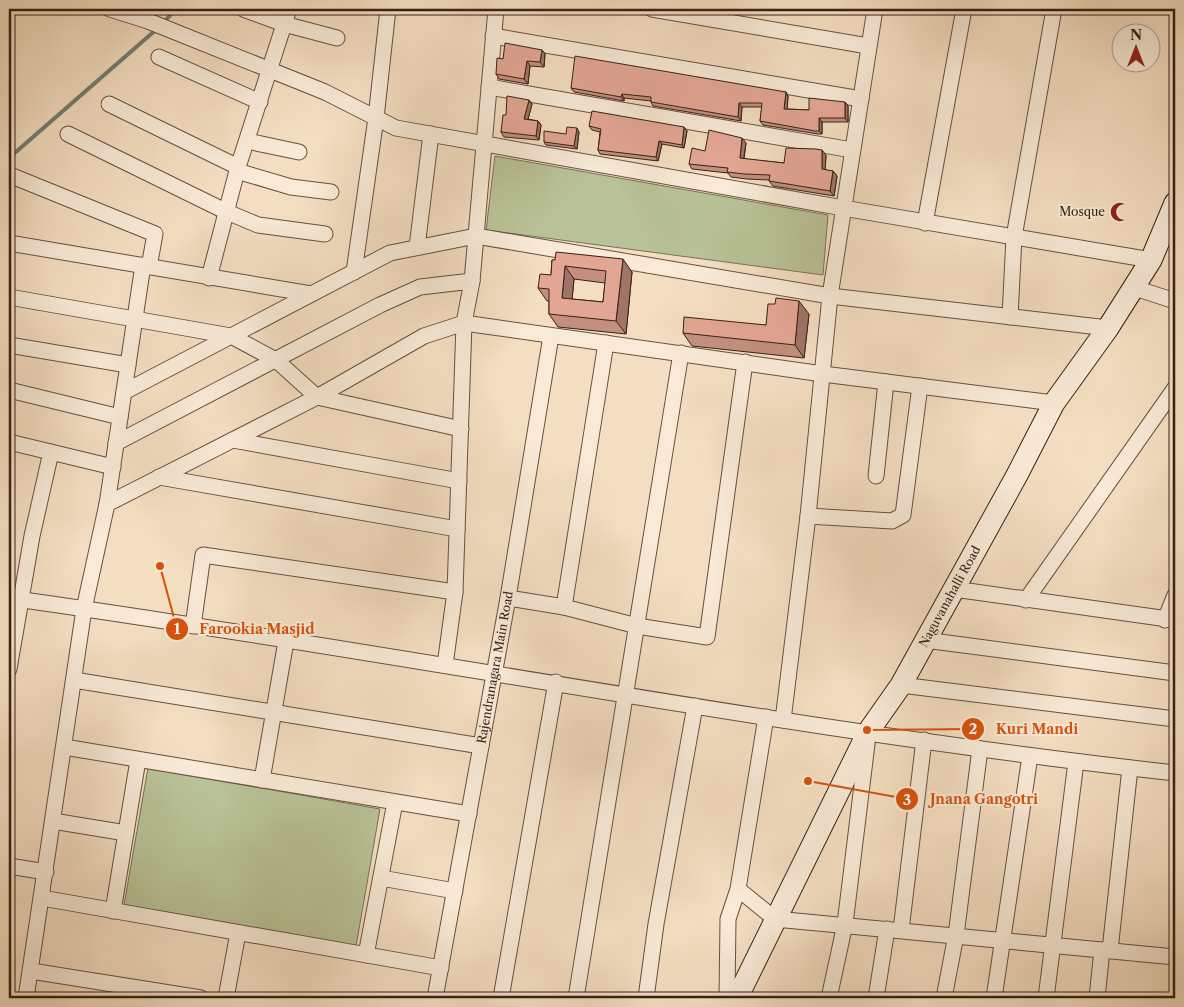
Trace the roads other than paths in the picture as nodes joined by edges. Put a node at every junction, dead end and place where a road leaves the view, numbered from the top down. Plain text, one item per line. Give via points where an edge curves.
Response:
1 (110, 9) edge
2 (244, 9) edge
3 (289, 9) edge
4 (388, 9) edge
5 (496, 9) edge
6 (652, 9) edge
7 (875, 9) edge
8 (964, 9) edge
9 (1054, 9) edge
10 (284, 24) junction
11 (494, 36) junction
12 (337, 38) dead end
13 (868, 46) junction
14 (159, 57) dead end
15 (270, 71) junction
16 (489, 87) junction
17 (861, 99) junction
18 (260, 102) junction
19 (109, 104) dead end
20 (376, 118) junction
21 (68, 134) dead end
22 (432, 134) junction
23 (247, 141) junction
24 (484, 143) junction
25 (852, 150) junction
26 (298, 152) dead end
27 (238, 169) junction
28 (12, 176) dead end
29 (332, 192) dead end
30 (1175, 203) edge
31 (842, 208) junction
32 (227, 212) junction
33 (925, 223) junction
34 (325, 234) dead end
35 (476, 236) junction
36 (1014, 237) junction
37 (9, 243) edge
38 (417, 248) junction
39 (1151, 260) junction
40 (146, 266) junction
41 (354, 272) junction
42 (209, 278) junction
43 (472, 281) junction
44 (1134, 288) junction
45 (311, 294) junction
46 (830, 296) junction
47 (9, 297) edge
48 (1175, 301) edge
49 (1010, 317) junction
50 (135, 318) junction
51 (464, 324) junction
52 (1108, 328) junction
53 (231, 336) junction
54 (552, 336) junction
55 (606, 343) junction
56 (9, 345) edge
57 (681, 353) junction
58 (276, 360) junction
59 (745, 362) junction
60 (128, 365) junction
61 (823, 374) junction
62 (886, 382) junction
63 (920, 386) junction
64 (1175, 388) edge
65 (9, 390) edge
66 (124, 392) junction
67 (317, 397) junction
68 (1054, 402) junction
69 (120, 417) junction
70 (461, 429) junction
71 (232, 440) junction
72 (9, 442) edge
73 (116, 443) junction
74 (51, 452) junction
75 (112, 467) junction
76 (876, 476) dead end
77 (160, 477) junction
78 (459, 481) junction
79 (107, 504) junction
80 (808, 516) junction
81 (457, 529) junction
82 (954, 589) junction
83 (455, 592) junction
84 (1175, 595) edge
85 (508, 598) junction
86 (15, 599) edge
87 (1026, 600) junction
88 (564, 608) junction
89 (84, 609) junction
90 (1170, 620) edge
91 (193, 626) junction
92 (637, 626) junction
93 (286, 640) junction
94 (925, 640) junction
95 (445, 665) junction
96 (9, 666) edge
97 (495, 672) junction
98 (1175, 673) edge
99 (74, 680) junction
100 (556, 682) junction
101 (900, 685) junction
102 (625, 694) junction
103 (695, 706) junction
104 (274, 712) junction
105 (766, 716) junction
106 (1175, 719) edge
107 (783, 720) junction
108 (868, 732) junction
109 (924, 740) junction
110 (481, 746) junction
111 (64, 747) junction
112 (980, 749) junction
113 (1030, 756) junction
114 (138, 760) junction
115 (1076, 762) junction
116 (1130, 768) junction
117 (1175, 774) edge
118 (262, 780) junction
119 (395, 802) junction
120 (469, 814) junction
121 (53, 821) junction
122 (126, 833) junction
123 (9, 866) edge
124 (46, 872) junction
125 (381, 878) junction
126 (738, 889) junction
127 (455, 891) junction
128 (42, 898) junction
129 (113, 911) junction
130 (775, 919) junction
131 (845, 924) junction
132 (894, 929) junction
133 (238, 933) junction
134 (956, 935) junction
135 (1002, 940) junction
136 (1053, 945) junction
137 (1106, 950) junction
138 (366, 955) junction
139 (1175, 957) edge
140 (441, 968) junction
141 (31, 971) junction
142 (26, 998) edge
143 (201, 998) edge
144 (226, 998) edge
145 (435, 998) edge
146 (501, 998) edge
147 (576, 998) edge
148 (646, 998) edge
149 (727, 998) edge
150 (737, 998) edge
151 (829, 998) edge
152 (876, 998) edge
153 (944, 998) edge
154 (994, 998) edge
155 (1046, 998) edge
156 (1097, 998) edge

1 - 15 street via 182,34
2 - 10 street
3 - 10 street
4 - 20 street
5 - 11 street
6 - 13 street
7 - 13 street
8 - 33 street
9 - 36 street
10 - 12 street
10 - 15 street
11 - 16 street
11 - 17 street
13 - 17 street
14 - 18 street
15 - 18 street
15 - 20 street via 325,92
16 - 24 street
16 - 25 street
17 - 25 street
18 - 23 street
19 - 27 street
20 - 22 street via 396,128
20 - 41 street
21 - 32 street
22 - 24 street
22 - 38 street
23 - 26 street
23 - 27 street
24 - 31 street
24 - 35 street
25 - 31 street
27 - 29 street via 291,186
27 - 32 street
28 - 40 street via 155,234
30 - 39 street, Naguvanahalli Road
31 - 33 street
31 - 46 street
32 - 34 street via 258,224
32 - 42 street
33 - 36 street
35 - 38 street
35 - 43 street
35 - 46 street
36 - 39 street
36 - 49 street
37 - 40 street
38 - 41 street via 390,253
39 - 44 street, Naguvanahalli Road
40 - 42 street
40 - 50 street
41 - 45 street
42 - 45 street
43 - 51 street
43 - 58 street via 420,287
44 - 48 street
44 - 52 street, Naguvanahalli Road
45 - 53 street
46 - 49 street
46 - 61 street
47 - 50 street
49 - 52 street
50 - 53 street
50 - 60 street
51 - 54 street
51 - 67 street via 424,336
51 - 70 street
52 - 68 street, Naguvanahalli Road
53 - 58 street
53 - 66 street
54 - 55 street
54 - 85 street, Rajendranagara Main Road
55 - 57 street
55 - 88 street
56 - 60 street
57 - 59 street
57 - 92 street
58 - 67 street
58 - 73 street
59 - 61 street
59 - 92 street via 707,637
60 - 66 street
61 - 62 street
61 - 80 street
62 - 63 street
62 - 76 street
63 - 68 street
63 - 80 street via 903,515 892,521
64 - 87 street
65 - 69 street
66 - 69 street
67 - 70 street
67 - 71 street
68 - 82 street, Naguvanahalli Road
69 - 73 street
70 - 78 street
71 - 77 street
71 - 78 street
72 - 74 street
73 - 75 street
74 - 75 street
74 - 86 street
75 - 79 street
77 - 79 street
77 - 81 street
78 - 81 street
79 - 89 street
80 - 107 street
81 - 83 street
82 - 87 street
82 - 94 street, Naguvanahalli Road
83 - 91 street via 203,555
83 - 95 street
84 - 90 street
85 - 88 street
85 - 97 street, Rajendranagara Main Road
86 - 89 street
86 - 96 street
87 - 90 street
88 - 92 street
89 - 91 street
89 - 99 street
91 - 93 street
92 - 102 street
93 - 95 street
93 - 104 street
94 - 98 street
94 - 101 street, Naguvanahalli Road
95 - 97 street
97 - 100 street
97 - 110 street, Rajendranagara Main Road
99 - 104 street
99 - 111 street
100 - 102 street
100 - 146 street
101 - 106 street
101 - 108 street, Naguvanahalli Road
102 - 103 street
102 - 147 street
103 - 105 street
103 - 148 street
104 - 110 street
104 - 118 street
105 - 107 street
105 - 126 street
107 - 108 street
108 - 109 street
108 - 130 street, Naguvanahalli Road
108 - 131 street
109 - 112 street
109 - 132 street
110 - 120 street, Rajendranagara Main Road
111 - 114 street
111 - 121 street
112 - 113 street
112 - 134 street
113 - 115 street
113 - 135 street
114 - 118 street
114 - 122 street
115 - 116 street
115 - 136 street
116 - 117 street
116 - 137 street
118 - 119 street
119 - 120 street
119 - 125 street
120 - 127 street, Rajendranagara Main Road
121 - 122 street
121 - 124 street
122 - 129 street
123 - 124 street
124 - 128 street
125 - 127 street
125 - 138 street
126 - 130 street
126 - 149 street via 728,919
127 - 140 street, Rajendranagara Main Road
128 - 129 street
128 - 141 street
129 - 133 street
130 - 131 street
130 - 150 street, Naguvanahalli Road
131 - 132 street
131 - 151 street
132 - 134 street
132 - 152 street
133 - 138 street
133 - 144 street
134 - 135 street
134 - 153 street
135 - 136 street
135 - 154 street
136 - 137 street
136 - 155 street
137 - 139 street
137 - 156 street
138 - 140 street
140 - 145 street, Rajendranagara Main Road
141 - 142 street
141 - 143 street

